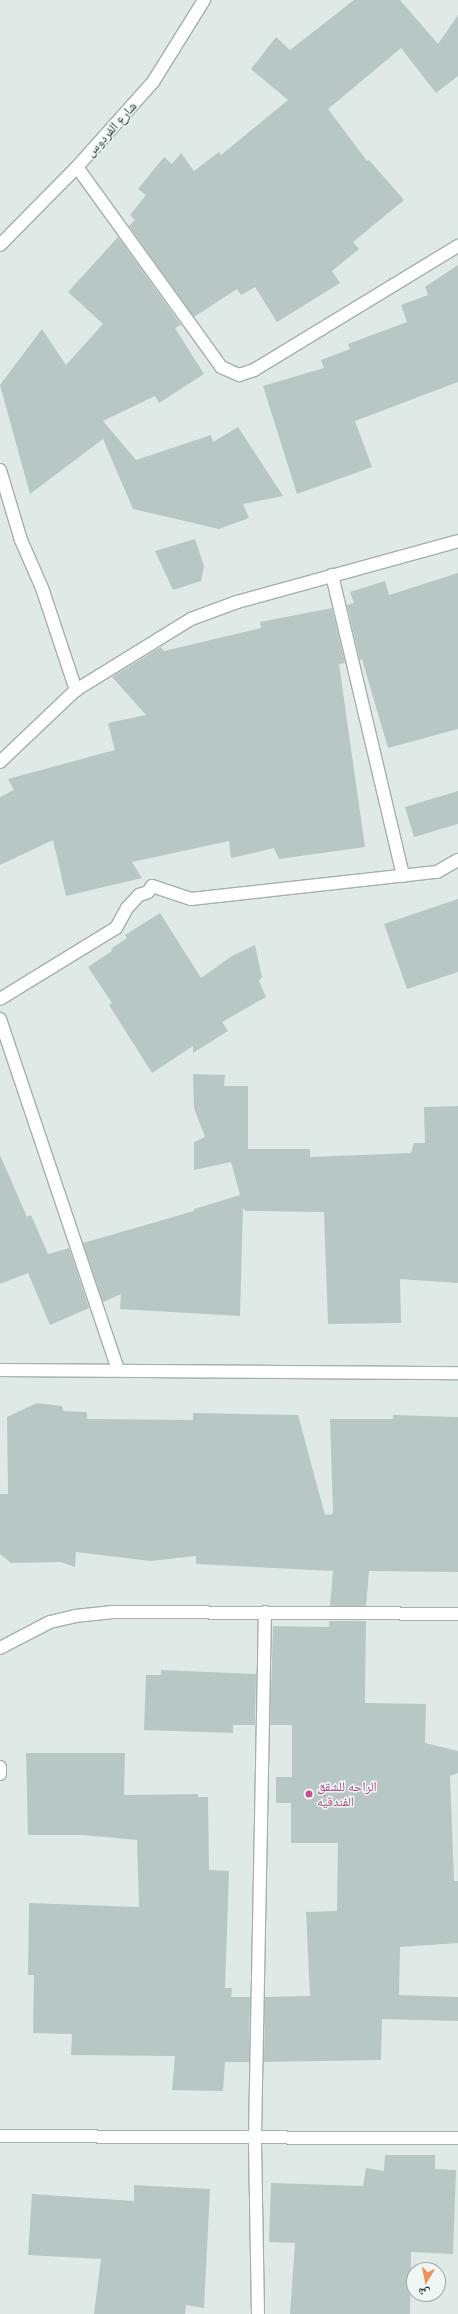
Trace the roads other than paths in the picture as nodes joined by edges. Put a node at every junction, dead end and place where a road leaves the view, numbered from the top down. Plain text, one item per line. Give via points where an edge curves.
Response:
1 (204, 0) edge
2 (77, 167) junction
3 (0, 245) edge
4 (458, 246) edge
5 (0, 470) edge
6 (458, 541) edge
7 (332, 575) junction
8 (76, 690) junction
9 (0, 762) edge
10 (458, 860) edge
11 (403, 876) junction
12 (0, 999) edge
13 (0, 1019) edge
14 (0, 1370) edge
15 (118, 1370) junction
16 (458, 1373) edge
17 (265, 1612) junction
18 (458, 1614) edge
19 (0, 1648) edge
20 (0, 1767) edge
21 (0, 1774) edge
22 (0, 2136) edge
23 (255, 2136) junction
24 (458, 2138) edge
25 (258, 2314) edge

1 - 2 street, شارع الفردوس via 153,82
2 - 3 street, شارع الفردوس
2 - 4 street via 221,367 239,375 254,370
5 - 8 street via 21,540 42,588
6 - 7 street
7 - 8 street via 237,602 191,619
7 - 11 street
8 - 9 street
10 - 11 street via 437,872
11 - 12 street via 191,899 152,886 127,908 116,928
13 - 15 street
14 - 15 street
15 - 16 street
17 - 18 street
17 - 19 street via 111,1612 75,1616 50,1622
17 - 23 street
20 - 21 street
22 - 23 street
23 - 24 street
23 - 25 street

